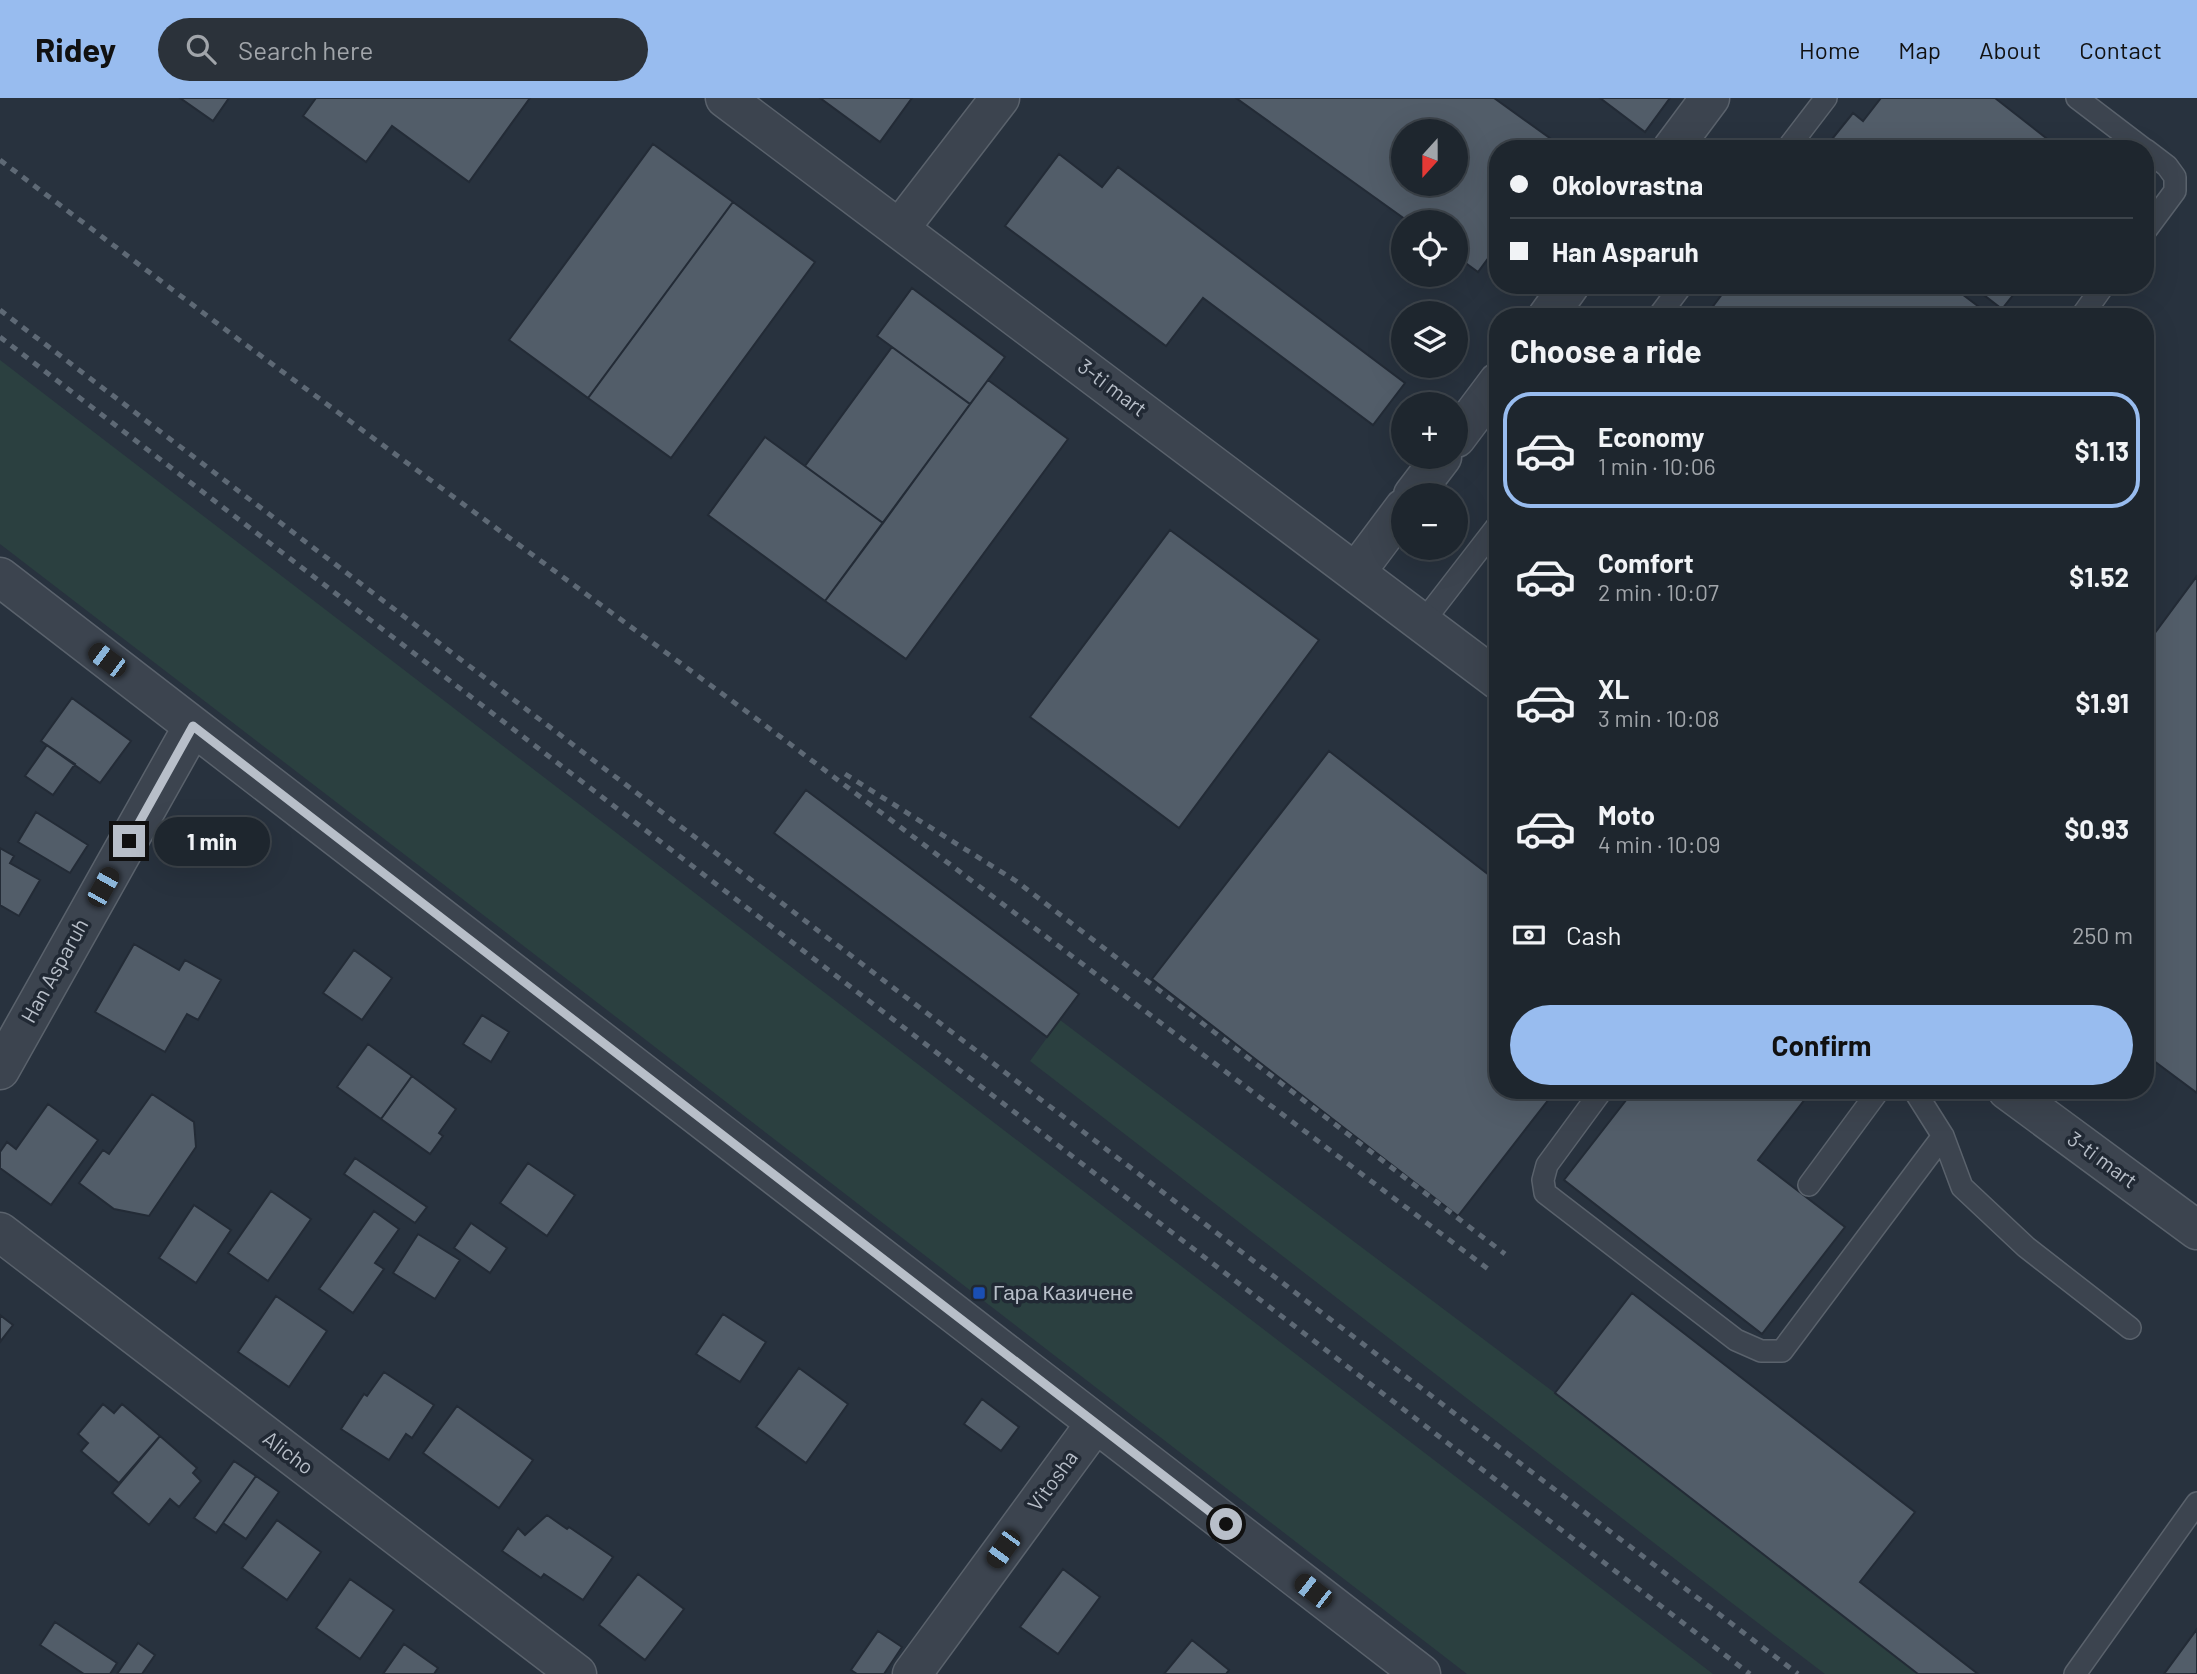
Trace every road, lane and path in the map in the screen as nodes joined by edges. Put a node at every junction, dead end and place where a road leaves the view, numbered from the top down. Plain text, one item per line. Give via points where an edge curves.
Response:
1 (725, 98) edge
2 (1000, 98) edge
3 (1710, 98) edge
4 (1826, 98) edge
5 (2077, 98) edge
6 (1679, 140) edge
7 (1794, 140) edge
8 (2133, 140) edge
9 (2154, 156) edge
10 (2154, 219) edge
11 (900, 228) junction
12 (1489, 394) edge
13 (1468, 422) edge
14 (1433, 469) edge
15 (1422, 483) edge
16 (1391, 525) edge
17 (1489, 537) edge
18 (1356, 572) junction
19 (0, 577) edge
20 (1423, 622) junction
21 (1489, 673) edge
22 (193, 726) junction
23 (0, 1070) edge
24 (1595, 1099) edge
25 (1872, 1099) edge
26 (1920, 1099) edge
27 (2019, 1099) edge
28 (1943, 1136) junction
29 (1809, 1185) dead end
30 (2197, 1230) edge
31 (0, 1232) edge
32 (2130, 1328) dead end
33 (1095, 1424) junction
34 (2197, 1503) edge
35 (577, 1674) edge
36 (912, 1674) edge
37 (1421, 1674) edge
38 (2074, 1674) edge

1 - 11 street, 3-ti mart
2 - 11 street
3 - 6 street
4 - 7 lane
5 - 8 lane
9 - 10 lane via 2175,177 2175,191
11 - 18 street, 3-ti mart
12 - 13 street
14 - 15 street
16 - 18 street
17 - 20 lane
18 - 20 street, 3-ti mart
19 - 22 street
20 - 21 street, 3-ti mart
22 - 23 street, Han Asparuh
22 - 33 street
24 - 28 lane via 1547,1165 1545,1193 1736,1340 1761,1351 1782,1351
25 - 29 lane
26 - 28 lane
27 - 30 street, 3-ti mart
28 - 32 lane via 1962,1187 2026,1247
31 - 35 street, Alicho
33 - 36 street, Vitosha
33 - 37 street
34 - 38 lane

